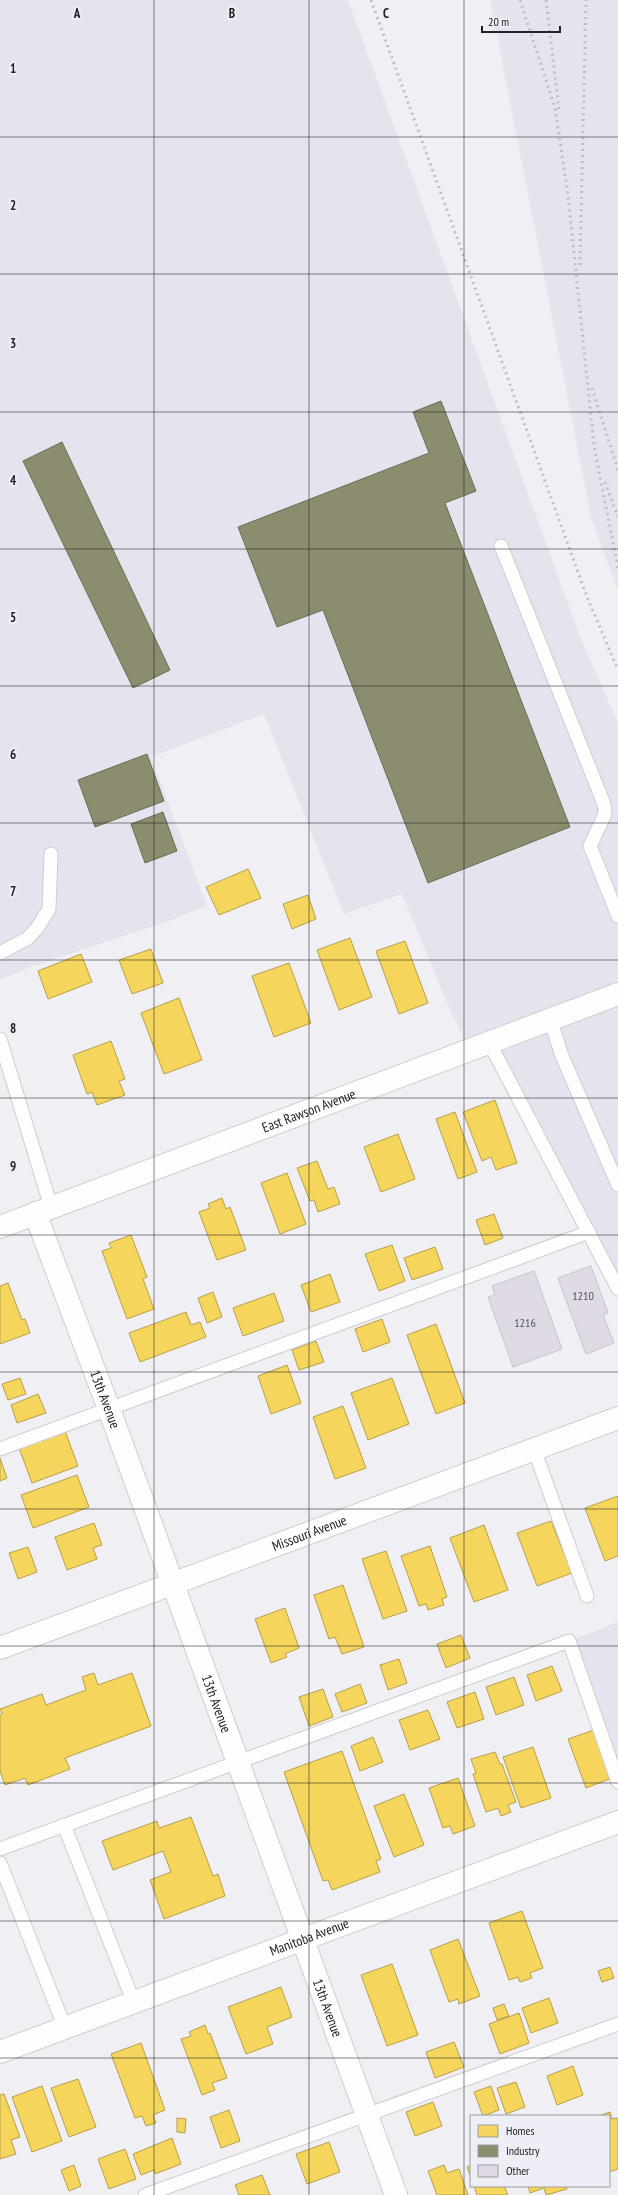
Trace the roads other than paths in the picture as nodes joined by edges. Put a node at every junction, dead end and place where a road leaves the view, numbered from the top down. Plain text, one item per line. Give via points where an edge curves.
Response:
1 (501, 546) dead end
2 (50, 854) dead end
3 (618, 916) edge
4 (0, 953) edge
5 (618, 994) edge
6 (550, 1019) junction
7 (0, 1039) edge
8 (489, 1042) junction
9 (618, 1185) edge
10 (43, 1210) junction
11 (0, 1227) edge
12 (589, 1232) junction
13 (618, 1289) edge
14 (109, 1409) junction
15 (618, 1418) edge
16 (0, 1448) edge
17 (534, 1449) junction
18 (174, 1584) junction
19 (587, 1596) dead end
20 (0, 1648) edge
21 (239, 1761) junction
22 (618, 1782) edge
23 (618, 1822) edge
24 (64, 1826) junction
25 (0, 1849) edge
26 (0, 1863) edge
27 (303, 1940) junction
28 (134, 2003) junction
29 (618, 2024) edge
30 (65, 2028) junction
31 (0, 2052) edge
32 (367, 2114) junction
33 (145, 2195) edge
34 (396, 2195) edge

1 - 3 lane via 604,804 605,814 590,846
2 - 4 lane via 49,909 28,938
5 - 6 street, East Rawson Avenue
6 - 8 street, East Rawson Avenue
6 - 9 lane via 562,1056
7 - 10 lane
8 - 10 street, East Rawson Avenue
8 - 12 lane
10 - 11 street, East Rawson Avenue
10 - 14 street, 13th Avenue
12 - 13 lane
12 - 14 lane
14 - 16 lane
14 - 18 street, 13th Avenue
15 - 17 street, Missouri Avenue
17 - 18 street, Missouri Avenue
17 - 19 lane
18 - 20 street, Missouri Avenue
18 - 21 street, 13th Avenue
21 - 22 lane via 569,1641
21 - 24 lane
21 - 27 street, 13th Avenue
23 - 27 street, Manitoba Avenue
24 - 25 lane
24 - 28 lane
26 - 30 lane
27 - 28 street, Manitoba Avenue
27 - 32 street, 13th Avenue
28 - 30 street, Manitoba Avenue
29 - 32 lane
30 - 31 street, Manitoba Avenue
32 - 33 lane
32 - 34 street, 13th Avenue

